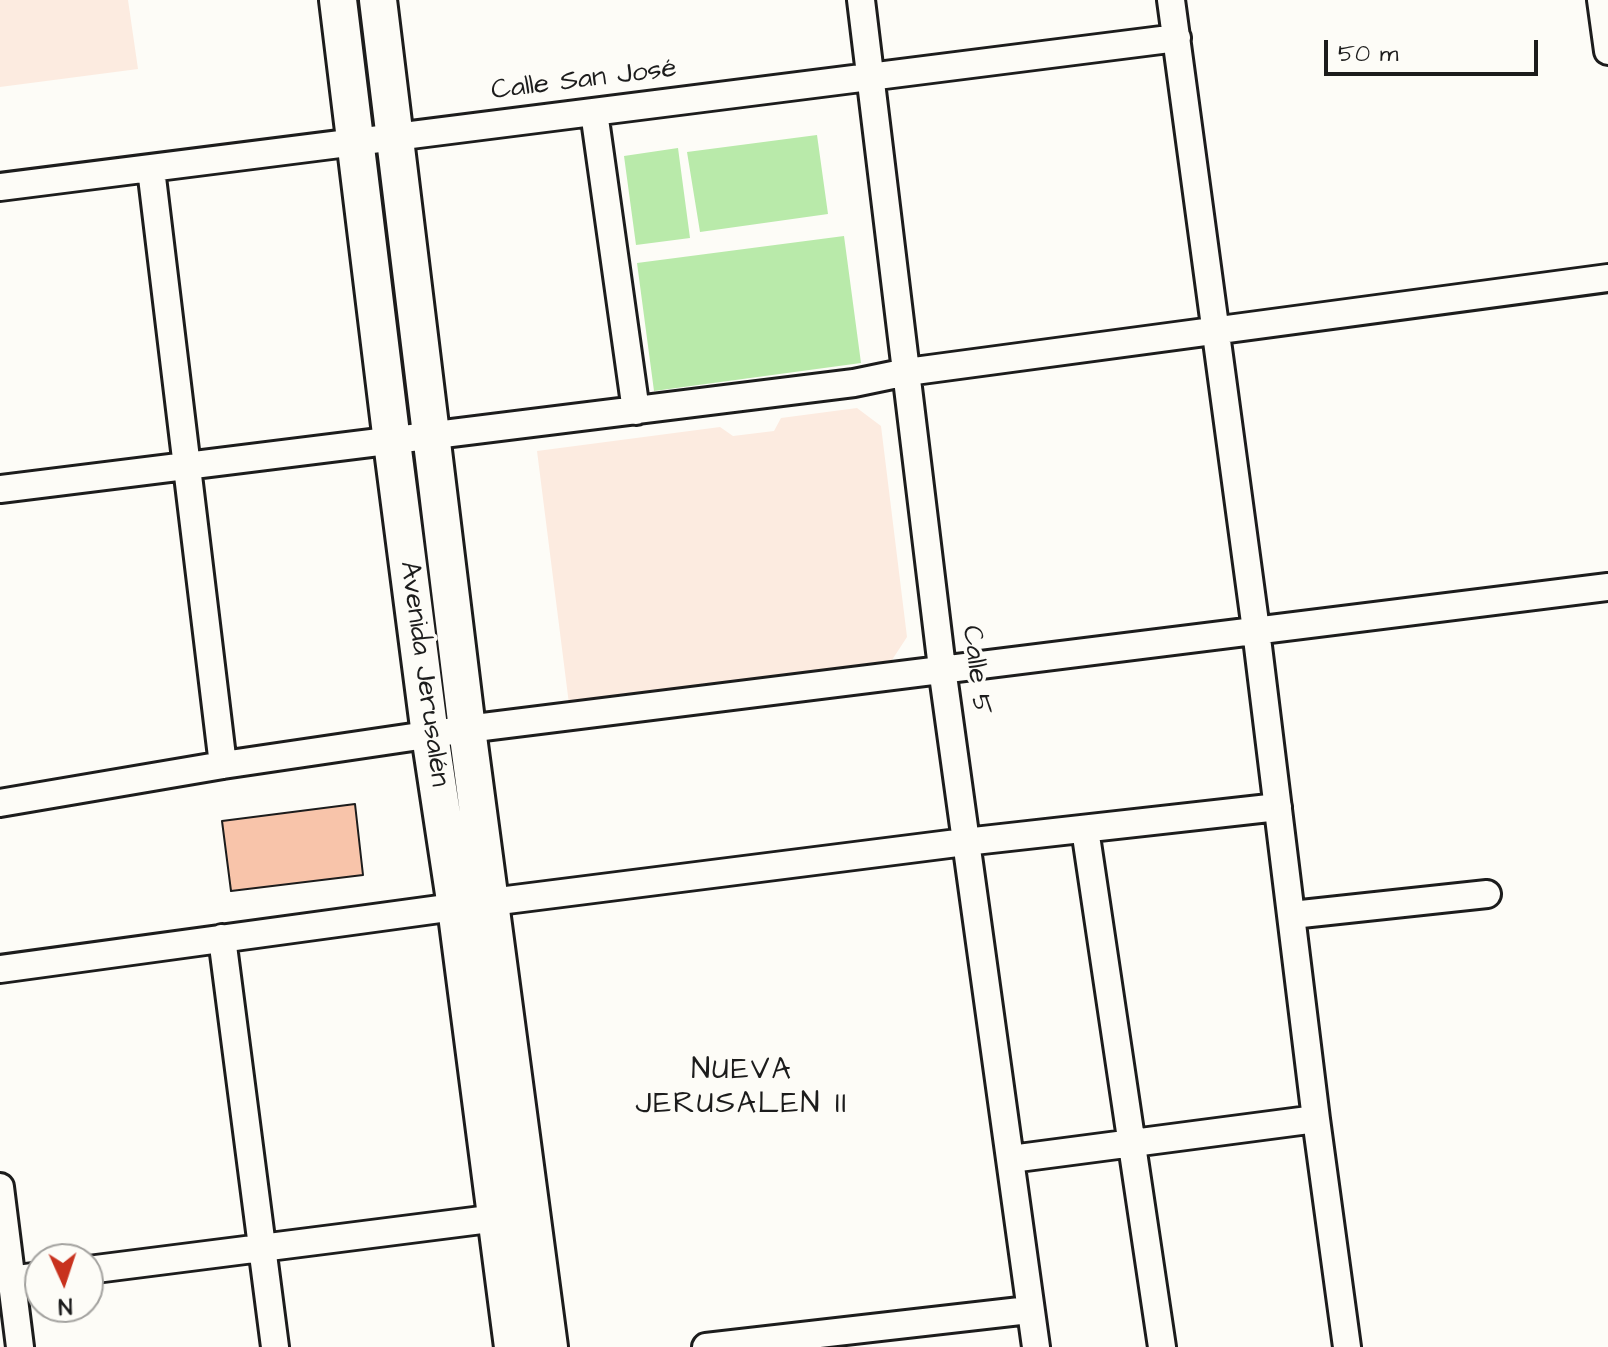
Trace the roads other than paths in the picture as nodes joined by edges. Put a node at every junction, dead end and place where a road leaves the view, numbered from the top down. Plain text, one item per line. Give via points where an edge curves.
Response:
1 (338, 0) edge
2 (378, 0) edge
3 (861, 0) edge
4 (1171, 0) edge
5 (1601, 0) edge
6 (1177, 38) junction
7 (1608, 51) edge
8 (871, 76) junction
9 (594, 112) junction
10 (395, 138) junction
11 (357, 143) junction
12 (151, 169) junction
13 (0, 187) edge
14 (1608, 278) edge
15 (1217, 331) junction
16 (907, 372) junction
17 (636, 411) junction
18 (433, 437) junction
19 (392, 442) junction
20 (187, 467) junction
21 (0, 489) edge
22 (1608, 587) edge
23 (1256, 630) junction
24 (942, 668) junction
25 (467, 729) junction
26 (430, 735) junction
27 (223, 765) junction
28 (0, 803) edge
29 (1278, 807) junction
30 (1085, 829) junction
31 (965, 842) junction
32 (1487, 894) dead end
33 (491, 902) junction
34 (456, 907) junction
35 (1292, 915) junction
36 (222, 938) junction
37 (0, 969) edge
38 (1316, 1119) junction
39 (1130, 1144) junction
40 (1011, 1159) junction
41 (0, 1187) edge
42 (532, 1213) junction
43 (496, 1219) junction
44 (262, 1248) junction
45 (104, 1268) edge
46 (24, 1278) edge
47 (11, 1280) junction
48 (1029, 1310) junction
49 (790, 1342) edge
50 (20, 1347) edge
51 (275, 1347) edge
52 (513, 1347) edge
53 (549, 1347) edge
54 (706, 1347) edge
55 (1036, 1347) edge
56 (1162, 1347) edge
57 (1347, 1347) edge

1 - 11 street, Avenida Jerusalén
2 - 10 street, Avenida Jerusalén
3 - 8 street, Calle 5
4 - 6 street
5 - 7 street
6 - 8 street, Calle San José
6 - 15 street
8 - 9 street, Calle San José
8 - 16 street, Calle 5
9 - 10 street, Calle San José
9 - 17 street
10 - 11 street, Calle San José
10 - 18 street, Avenida Jerusalén
11 - 12 street, Calle San José
11 - 19 street, Avenida Jerusalén
12 - 13 street, Calle San José
12 - 20 street
14 - 15 street
15 - 16 street
15 - 23 street
16 - 17 street
16 - 24 street, Calle 5
17 - 18 street
18 - 19 street
18 - 25 street, Avenida Jerusalén
19 - 20 street
19 - 26 street, Avenida Jerusalén
20 - 21 street
20 - 27 street
22 - 23 street
23 - 24 street
23 - 29 street
24 - 25 street
24 - 31 street, Calle 5
25 - 26 street
25 - 33 street, Avenida Jerusalén
26 - 27 street
26 - 34 street, Avenida Jerusalén
27 - 28 street
29 - 30 street
29 - 35 street
30 - 31 street
30 - 39 street
31 - 33 street
31 - 40 street, Calle 5
32 - 35 street
33 - 34 street
33 - 42 street, Avenida Jerusalén
34 - 36 street
34 - 43 street, Avenida Jerusalén
35 - 38 street
36 - 37 street
36 - 44 street
38 - 39 street
38 - 57 street
39 - 40 street
39 - 56 street
40 - 48 street, Calle 5
41 - 47 street
42 - 43 street
42 - 53 street, Avenida Jerusalén
43 - 44 street
43 - 52 street, Avenida Jerusalén
44 - 45 street
44 - 51 street
46 - 47 street
47 - 50 street
48 - 49 street
48 - 55 street, Calle 5
49 - 54 street

